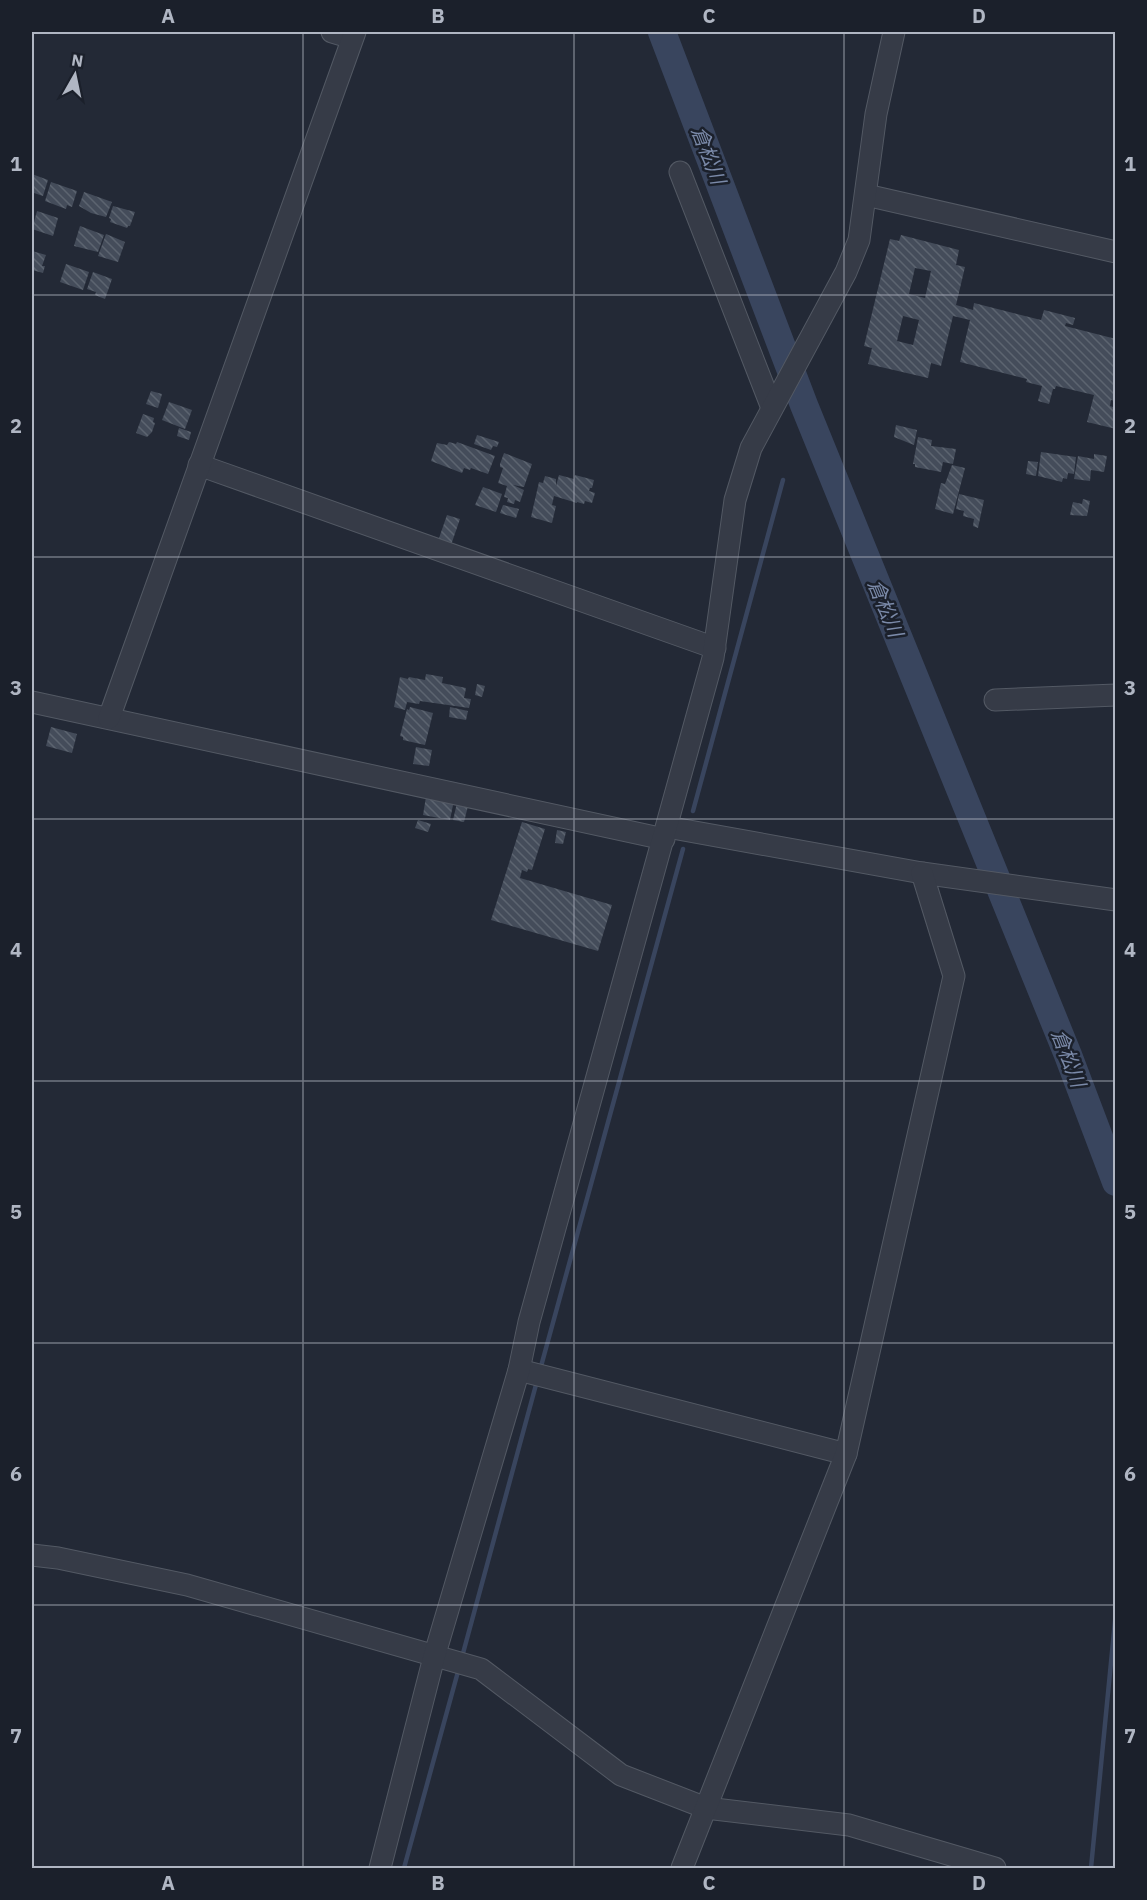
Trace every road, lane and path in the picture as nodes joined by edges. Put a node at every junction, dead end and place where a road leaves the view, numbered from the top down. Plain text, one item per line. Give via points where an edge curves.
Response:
1 (894, 32) edge
2 (346, 34) edge
3 (680, 172) dead end
4 (866, 195) junction
5 (1116, 252) edge
6 (772, 408) junction
7 (199, 465) junction
8 (715, 648) junction
9 (1116, 695) edge
10 (995, 700) dead end
11 (32, 702) edge
12 (109, 718) junction
13 (666, 833) junction
14 (922, 873) junction
15 (1116, 900) edge
16 (524, 1371) junction
17 (846, 1454) junction
18 (32, 1555) edge
19 (442, 1659) junction
20 (706, 1808) junction
21 (380, 1869) edge
22 (682, 1869) edge
23 (995, 1869) edge

1 - 4 street via 876,114
2 - 7 street
3 - 6 street
4 - 5 street
4 - 6 street via 859,240 846,272
6 - 8 street via 751,448 735,501
7 - 8 street
7 - 12 street
8 - 13 street
9 - 10 street
11 - 12 street
12 - 13 street
13 - 14 street
13 - 16 street via 529,1322
14 - 15 street
14 - 17 street via 954,976
16 - 17 street
16 - 19 street
17 - 20 street
18 - 19 street via 187,1586
19 - 20 street via 481,1669 621,1776
19 - 21 street
20 - 22 street
20 - 23 street via 849,1826

